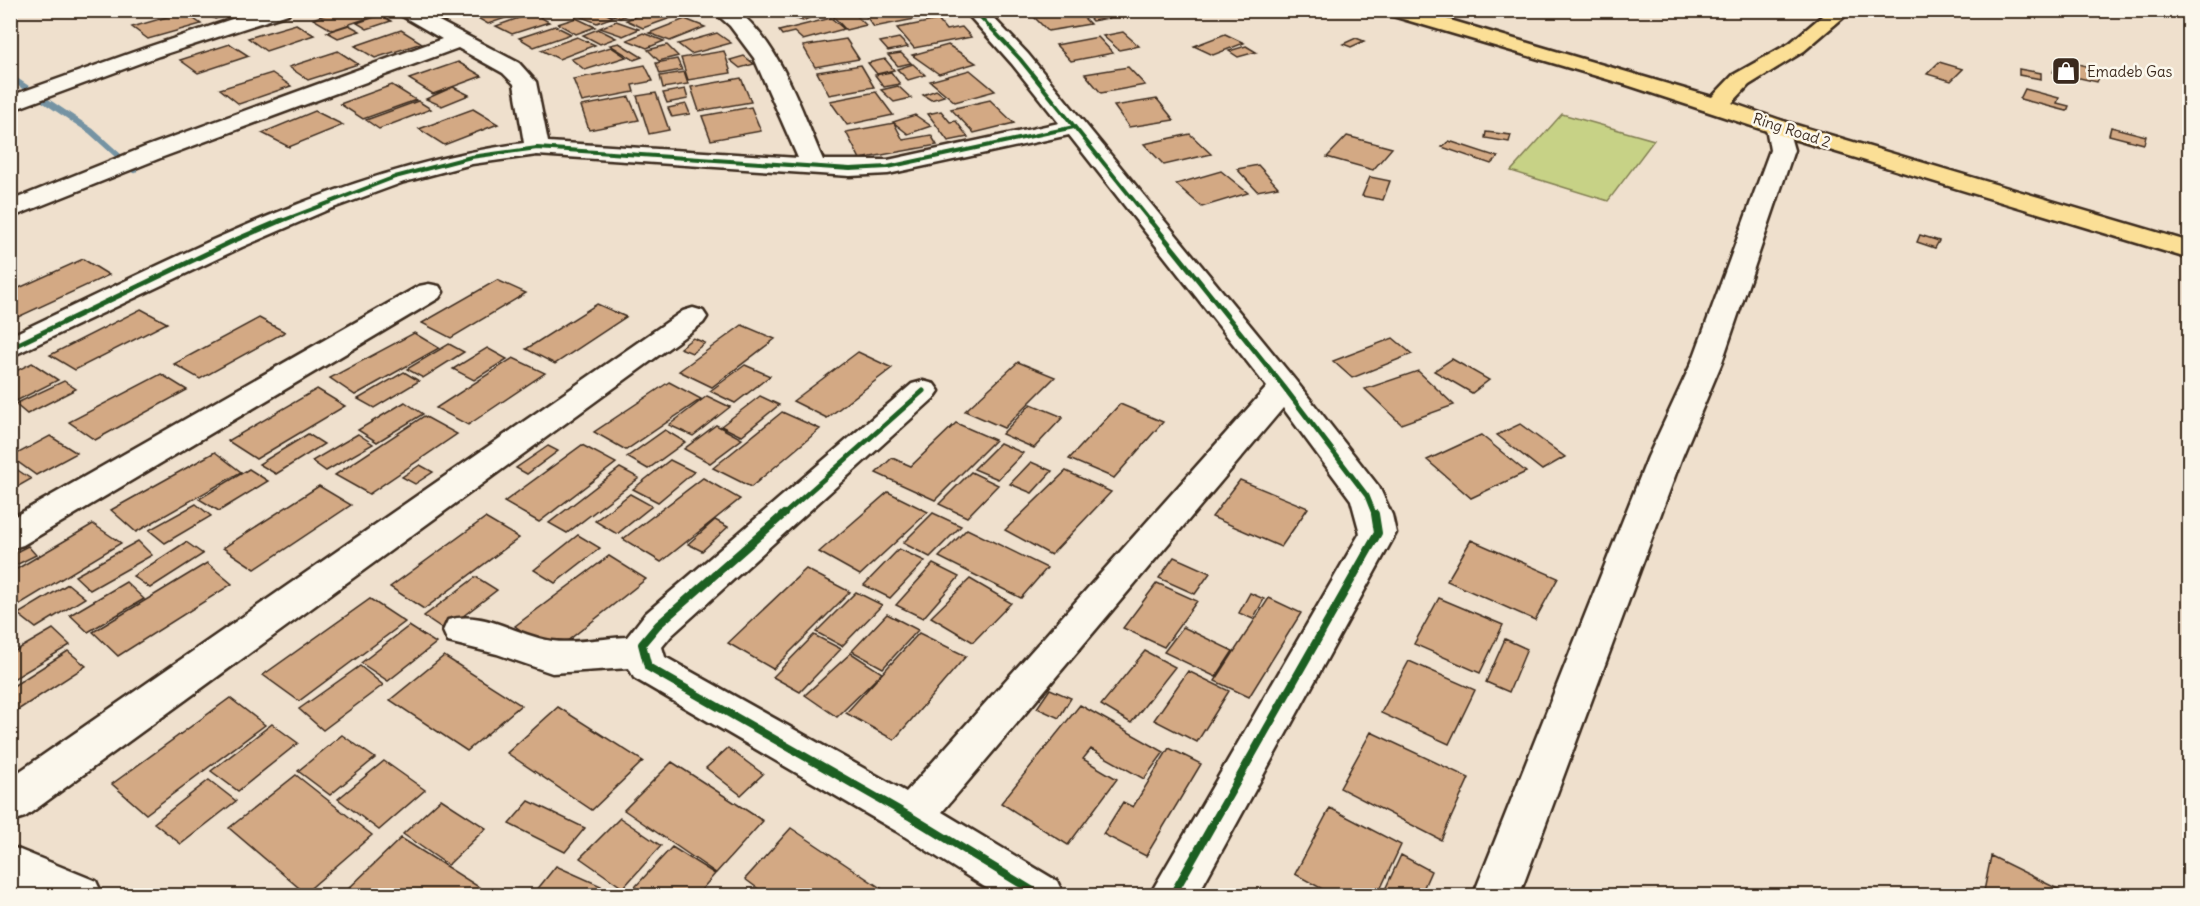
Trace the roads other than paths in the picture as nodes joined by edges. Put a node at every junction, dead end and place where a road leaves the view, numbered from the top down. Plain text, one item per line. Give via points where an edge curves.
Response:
1 (281, 10) edge
2 (402, 10) edge
3 (722, 10) edge
4 (974, 10) edge
5 (1393, 10) edge
6 (1842, 10) edge
7 (460, 40) junction
8 (18, 102) edge
9 (1718, 104) junction
10 (1778, 127) junction
11 (1074, 128) junction
12 (537, 148) junction
13 (813, 166) junction
14 (10, 210) edge
15 (2190, 251) edge
16 (429, 292) dead end
17 (693, 317) dead end
18 (10, 348) edge
19 (1284, 387) junction
20 (923, 391) dead end
21 (10, 536) edge
22 (462, 631) dead end
23 (644, 651) junction
24 (10, 803) edge
25 (911, 817) junction
26 (10, 867) edge
27 (80, 896) edge
28 (1041, 896) edge
29 (1172, 896) edge
30 (1496, 896) edge

1 - 8 street
2 - 7 street
3 - 13 street via 749,32 781,92
4 - 11 street via 1020,59
5 - 9 main road, Ring Road 2
6 - 9 main road via 1797,47 1741,80
7 - 12 street via 511,68 525,82
7 - 14 street via 154,152
9 - 10 main road, Ring Road 2
10 - 15 main road, Ring Road 2
10 - 30 street via 1782,150 1707,362 1665,457
11 - 13 street via 888,167 850,170
11 - 19 street
12 - 13 street
12 - 18 street via 461,159 370,185 233,241
16 - 21 street
17 - 24 street
19 - 25 street
19 - 29 street via 1367,496 1378,533
20 - 23 street via 658,625 642,644
22 - 23 street via 552,657
23 - 25 street via 648,667
25 - 28 street
26 - 27 street

